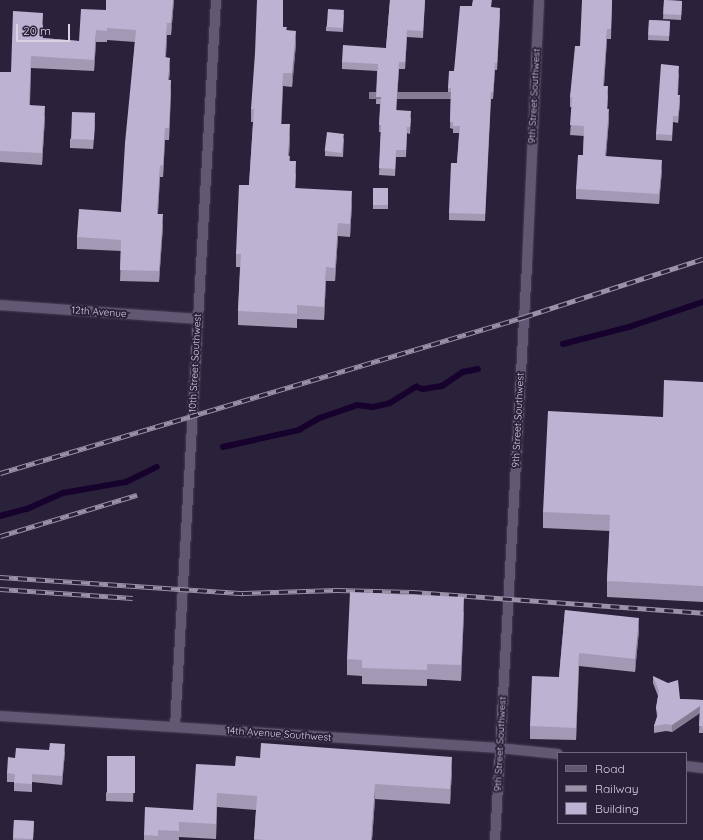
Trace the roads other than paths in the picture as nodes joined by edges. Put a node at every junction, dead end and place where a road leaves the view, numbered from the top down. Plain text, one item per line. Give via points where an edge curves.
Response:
1 (216, 0) edge
2 (539, 0) edge
3 (0, 305) edge
4 (198, 319) junction
5 (0, 716) edge
6 (175, 727) junction
7 (500, 748) junction
8 (557, 754) edge
9 (687, 766) edge
10 (703, 768) edge
11 (495, 840) edge

1 - 4 street, 10th Street Southwest
2 - 7 street, 9th Street Southwest
3 - 4 street, 12th Avenue
4 - 6 street, 10th Street Southwest
5 - 6 street, 14th Avenue Southwest
6 - 7 street, 14th Avenue Southwest
7 - 8 street, 14th Avenue Southwest
7 - 11 street, 9th Street Southwest
9 - 10 street

